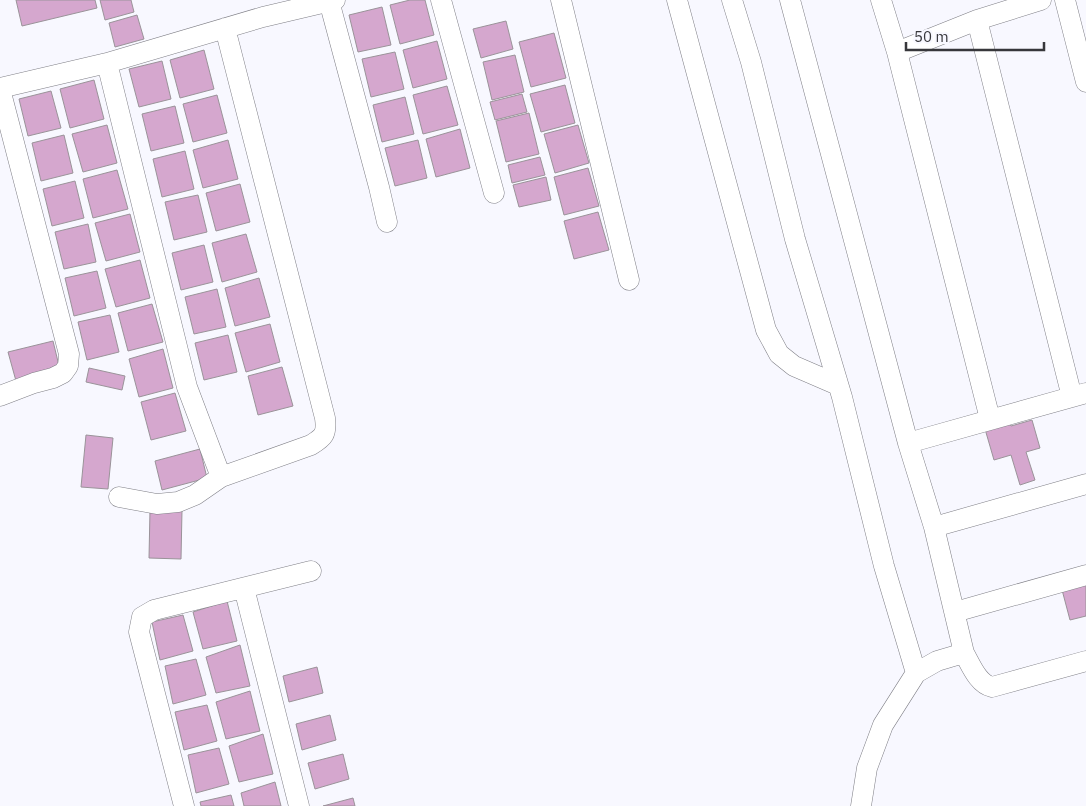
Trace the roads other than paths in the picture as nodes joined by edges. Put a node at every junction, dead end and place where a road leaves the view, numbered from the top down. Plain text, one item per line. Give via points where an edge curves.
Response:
1 (441, 0) edge
2 (561, 0) edge
3 (677, 0) edge
4 (732, 0) edge
5 (790, 0) edge
6 (881, 0) edge
7 (1041, 0) edge
8 (1066, 0) edge
9 (332, 1) edge
10 (977, 20) junction
11 (225, 28) junction
12 (897, 52) junction
13 (107, 63) junction
14 (1086, 82) edge
15 (0, 88) edge
16 (494, 193) dead end
17 (387, 222) dead end
18 (629, 280) dead end
19 (838, 384) junction
20 (1079, 395) edge
21 (0, 396) edge
22 (990, 419) junction
23 (908, 442) junction
24 (221, 477) junction
25 (1086, 484) edge
26 (119, 497) dead end
27 (934, 527) junction
28 (311, 571) dead end
29 (1086, 575) edge
30 (244, 588) junction
31 (956, 612) junction
32 (964, 653) junction
33 (1086, 661) edge
34 (916, 673) junction
35 (184, 806) edge
36 (299, 806) edge
37 (861, 806) edge

1 - 16 street
2 - 18 street
3 - 19 street via 766,330 779,354 794,366
4 - 19 street via 751,62 795,239
5 - 23 street
6 - 12 street
7 - 10 street
8 - 14 street
9 - 11 street
9 - 17 street
10 - 12 street
10 - 20 street
11 - 13 street
11 - 24 street via 326,428 322,438 311,446
12 - 22 street
13 - 15 street
13 - 24 street via 187,388
15 - 21 street via 69,354 68,366 63,373
19 - 34 street via 884,566
20 - 22 street
22 - 23 street
23 - 27 street
24 - 26 street via 178,502 157,504
25 - 27 street
27 - 31 street
28 - 30 street
29 - 31 street
30 - 35 street via 154,610 142,618 139,632
30 - 36 street
31 - 32 street
32 - 33 street via 979,678 986,686 992,687
32 - 34 street via 938,661
34 - 37 street via 883,724 867,768

